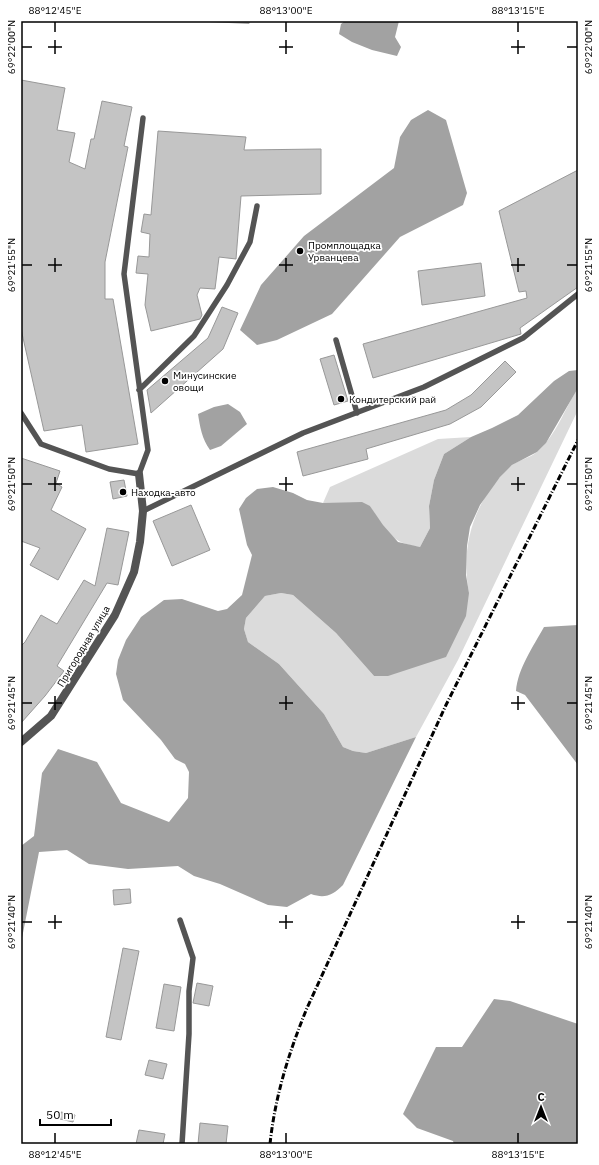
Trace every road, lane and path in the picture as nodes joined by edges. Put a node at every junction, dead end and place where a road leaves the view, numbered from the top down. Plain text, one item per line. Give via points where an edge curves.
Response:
1 (143, 118) dead end
2 (257, 206) dead end
3 (578, 294) edge
4 (336, 340) dead end
5 (140, 390) junction
6 (21, 413) edge
7 (358, 413) junction
8 (139, 474) junction
9 (143, 512) junction
10 (21, 742) edge
11 (180, 920) dead end
12 (182, 1144) edge

1 - 5 lane via 124,274
2 - 5 lane via 250,242 227,285 194,336
3 - 7 lane via 523,338 424,387
4 - 7 lane
5 - 8 lane via 148,450
6 - 8 lane via 41,444 109,469
7 - 9 lane via 303,433
8 - 9 street, Пригородная улица
9 - 10 street, Пригородная улица via 134,572 115,615 51,716
11 - 12 lane via 193,958 189,991

